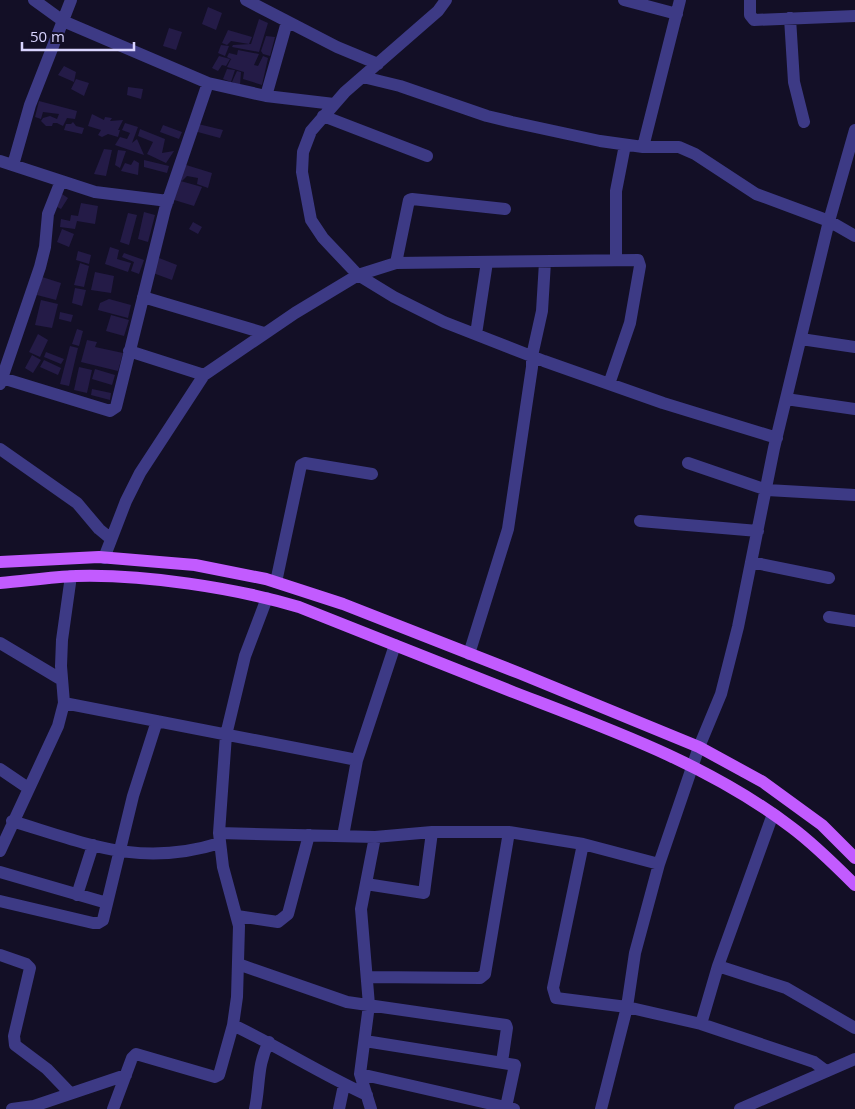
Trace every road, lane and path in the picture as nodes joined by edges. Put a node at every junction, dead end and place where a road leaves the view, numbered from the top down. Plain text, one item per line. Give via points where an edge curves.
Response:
1 (34, 0) edge
2 (71, 0) edge
3 (247, 0) edge
4 (446, 0) edge
5 (624, 0) edge
6 (680, 0) edge
7 (750, 0) edge
8 (677, 14) junction
9 (855, 16) edge
10 (790, 18) junction
11 (63, 20) junction
12 (287, 22) junction
13 (378, 64) junction
14 (363, 77) junction
15 (208, 83) junction
16 (266, 96) junction
17 (334, 104) junction
18 (323, 116) junction
19 (804, 122) dead end
20 (855, 130) edge
21 (625, 145) junction
22 (643, 147) junction
23 (427, 156) dead end
24 (0, 161) edge
25 (13, 165) junction
26 (60, 181) junction
27 (168, 201) junction
28 (505, 209) dead end
29 (829, 221) junction
30 (855, 236) edge
31 (616, 259) junction
32 (488, 262) junction
33 (545, 262) junction
34 (396, 263) junction
35 (358, 275) junction
36 (143, 297) junction
37 (264, 333) junction
38 (476, 334) junction
39 (801, 339) junction
40 (855, 348) edge
41 (129, 352) junction
42 (532, 356) junction
43 (204, 375) junction
44 (1, 381) edge
45 (609, 384) junction
46 (786, 399) junction
47 (855, 409) edge
48 (777, 438) junction
49 (0, 450) edge
50 (688, 463) dead end
51 (372, 474) dead end
52 (767, 490) junction
53 (855, 495) edge
54 (640, 521) dead end
55 (758, 531) junction
56 (111, 540) junction
57 (104, 558) junction
58 (0, 562) edge
59 (751, 562) junction
60 (71, 576) junction
61 (829, 578) dead end
62 (276, 582) junction
63 (0, 583) edge
64 (267, 598) junction
65 (829, 617) dead end
66 (855, 621) edge
67 (0, 643) edge
68 (395, 646) junction
69 (469, 654) junction
70 (62, 680) junction
71 (64, 702) junction
72 (157, 721) junction
73 (226, 735) junction
74 (699, 747) junction
75 (357, 760) junction
76 (692, 766) junction
77 (0, 769) edge
78 (28, 788) junction
79 (773, 814) junction
80 (7, 828) edge
81 (432, 832) junction
82 (509, 832) junction
83 (309, 835) junction
84 (343, 836) junction
85 (375, 837) junction
86 (220, 838) junction
87 (583, 844) junction
88 (93, 845) junction
89 (0, 851) edge
90 (119, 852) junction
91 (855, 858) edge
92 (659, 864) junction
93 (0, 872) edge
94 (366, 884) junction
95 (855, 885) edge
96 (77, 894) junction
97 (0, 901) edge
98 (107, 903) junction
99 (237, 916) junction
100 (0, 955) edge
101 (238, 964) junction
102 (718, 966) junction
103 (368, 977) junction
104 (369, 1005) junction
105 (627, 1007) junction
106 (701, 1024) junction
107 (233, 1025) junction
108 (855, 1028) edge
109 (365, 1041) junction
110 (269, 1042) junction
111 (855, 1059) edge
112 (502, 1062) junction
113 (826, 1071) junction
114 (360, 1074) junction
115 (126, 1076) junction
116 (344, 1085) junction
117 (70, 1093) junction
118 (367, 1096) junction
119 (511, 1108) edge
120 (605, 1108) edge
121 (743, 1108) edge
122 (12, 1109) edge
123 (113, 1109) edge
124 (255, 1109) edge
125 (339, 1109) edge
126 (371, 1109) edge

1 - 11 street
2 - 11 street
3 - 12 street
4 - 13 street via 438,12
5 - 8 street
6 - 8 street
7 - 10 street via 750,15 754,20
8 - 22 street
9 - 10 street
10 - 19 street via 794,82
11 - 15 street
11 - 25 street via 30,105
12 - 13 street
12 - 16 street
13 - 14 street
14 - 17 street
14 - 21 street via 400,86 487,116
15 - 16 street
15 - 27 street
16 - 17 street
17 - 18 street
18 - 23 street
18 - 35 street via 303,152 302,172 311,220 323,238
20 - 29 street
21 - 22 street
21 - 31 street via 616,191
22 - 29 street via 679,148 695,154 756,194
24 - 25 street
25 - 26 street
26 - 27 street via 113,195
26 - 44 street via 48,214 40,267
27 - 36 street
28 - 34 street via 409,200
29 - 30 street
29 - 39 street
31 - 33 street
31 - 45 street via 640,262 630,323
32 - 33 street
32 - 34 street
32 - 38 street
33 - 42 street via 542,311
34 - 35 street
35 - 37 street
35 - 38 street via 424,313
36 - 37 street
36 - 41 street
37 - 43 street
38 - 42 street
39 - 40 street
39 - 46 street
41 - 43 street
41 - 44 street via 117,406 110,410
42 - 45 street
42 - 69 street via 508,529
43 - 56 street via 140,473
45 - 48 street
46 - 47 street
46 - 48 street
48 - 52 street
49 - 56 street via 78,503
50 - 52 street
51 - 62 street via 301,465
52 - 53 street
52 - 55 street
54 - 55 street
55 - 59 street
56 - 57 street
57 - 58 main road
57 - 62 main road via 195,565
59 - 61 street
59 - 74 street via 721,694
60 - 63 main road
60 - 64 main road via 142,579
60 - 70 street via 62,640
62 - 69 main road via 343,604
64 - 68 main road via 299,607
64 - 73 street via 245,656
65 - 66 street
67 - 70 street
68 - 75 street
68 - 76 main road via 603,727
69 - 74 main road
70 - 71 street
71 - 72 street
71 - 78 street via 58,726
72 - 73 street
72 - 90 street
73 - 75 street
73 - 86 street
74 - 76 street
74 - 91 main road via 763,782 822,825
75 - 84 street
76 - 79 main road
76 - 92 street
77 - 78 street
78 - 80 street
79 - 95 main road via 828,858
79 - 102 street
80 - 88 street
80 - 89 street
81 - 82 street
81 - 85 street
81 - 94 street via 424,894
82 - 87 street
82 - 103 street via 485,974 480,978
83 - 84 street
83 - 86 street
83 - 99 street via 288,914 278,922
84 - 85 street
85 - 94 street
86 - 90 street via 205,848 156,855
86 - 99 street via 223,867
87 - 92 street
87 - 105 street via 554,994 556,998
88 - 90 street
88 - 96 street
90 - 98 street
92 - 105 street via 635,953
93 - 96 street
94 - 103 street via 361,930
96 - 98 street
97 - 98 street via 98,923 103,920
99 - 101 street
100 - 117 street via 30,968 14,1036 16,1045 47,1069
101 - 104 street via 321,994
101 - 107 street
102 - 106 street
102 - 108 street via 786,988
103 - 104 street
104 - 109 street
104 - 112 street via 506,1025
105 - 106 street
105 - 120 street
106 - 113 street via 814,1062
107 - 110 street
107 - 115 street via 217,1077 139,1054 132,1058
109 - 112 street
109 - 114 street
110 - 116 street
110 - 124 street via 259,1066
111 - 113 street
112 - 119 street via 516,1068
113 - 121 street
114 - 118 street
114 - 119 street
115 - 117 street
115 - 123 street
116 - 118 street
116 - 125 street
117 - 122 street via 34,1106
118 - 126 street

